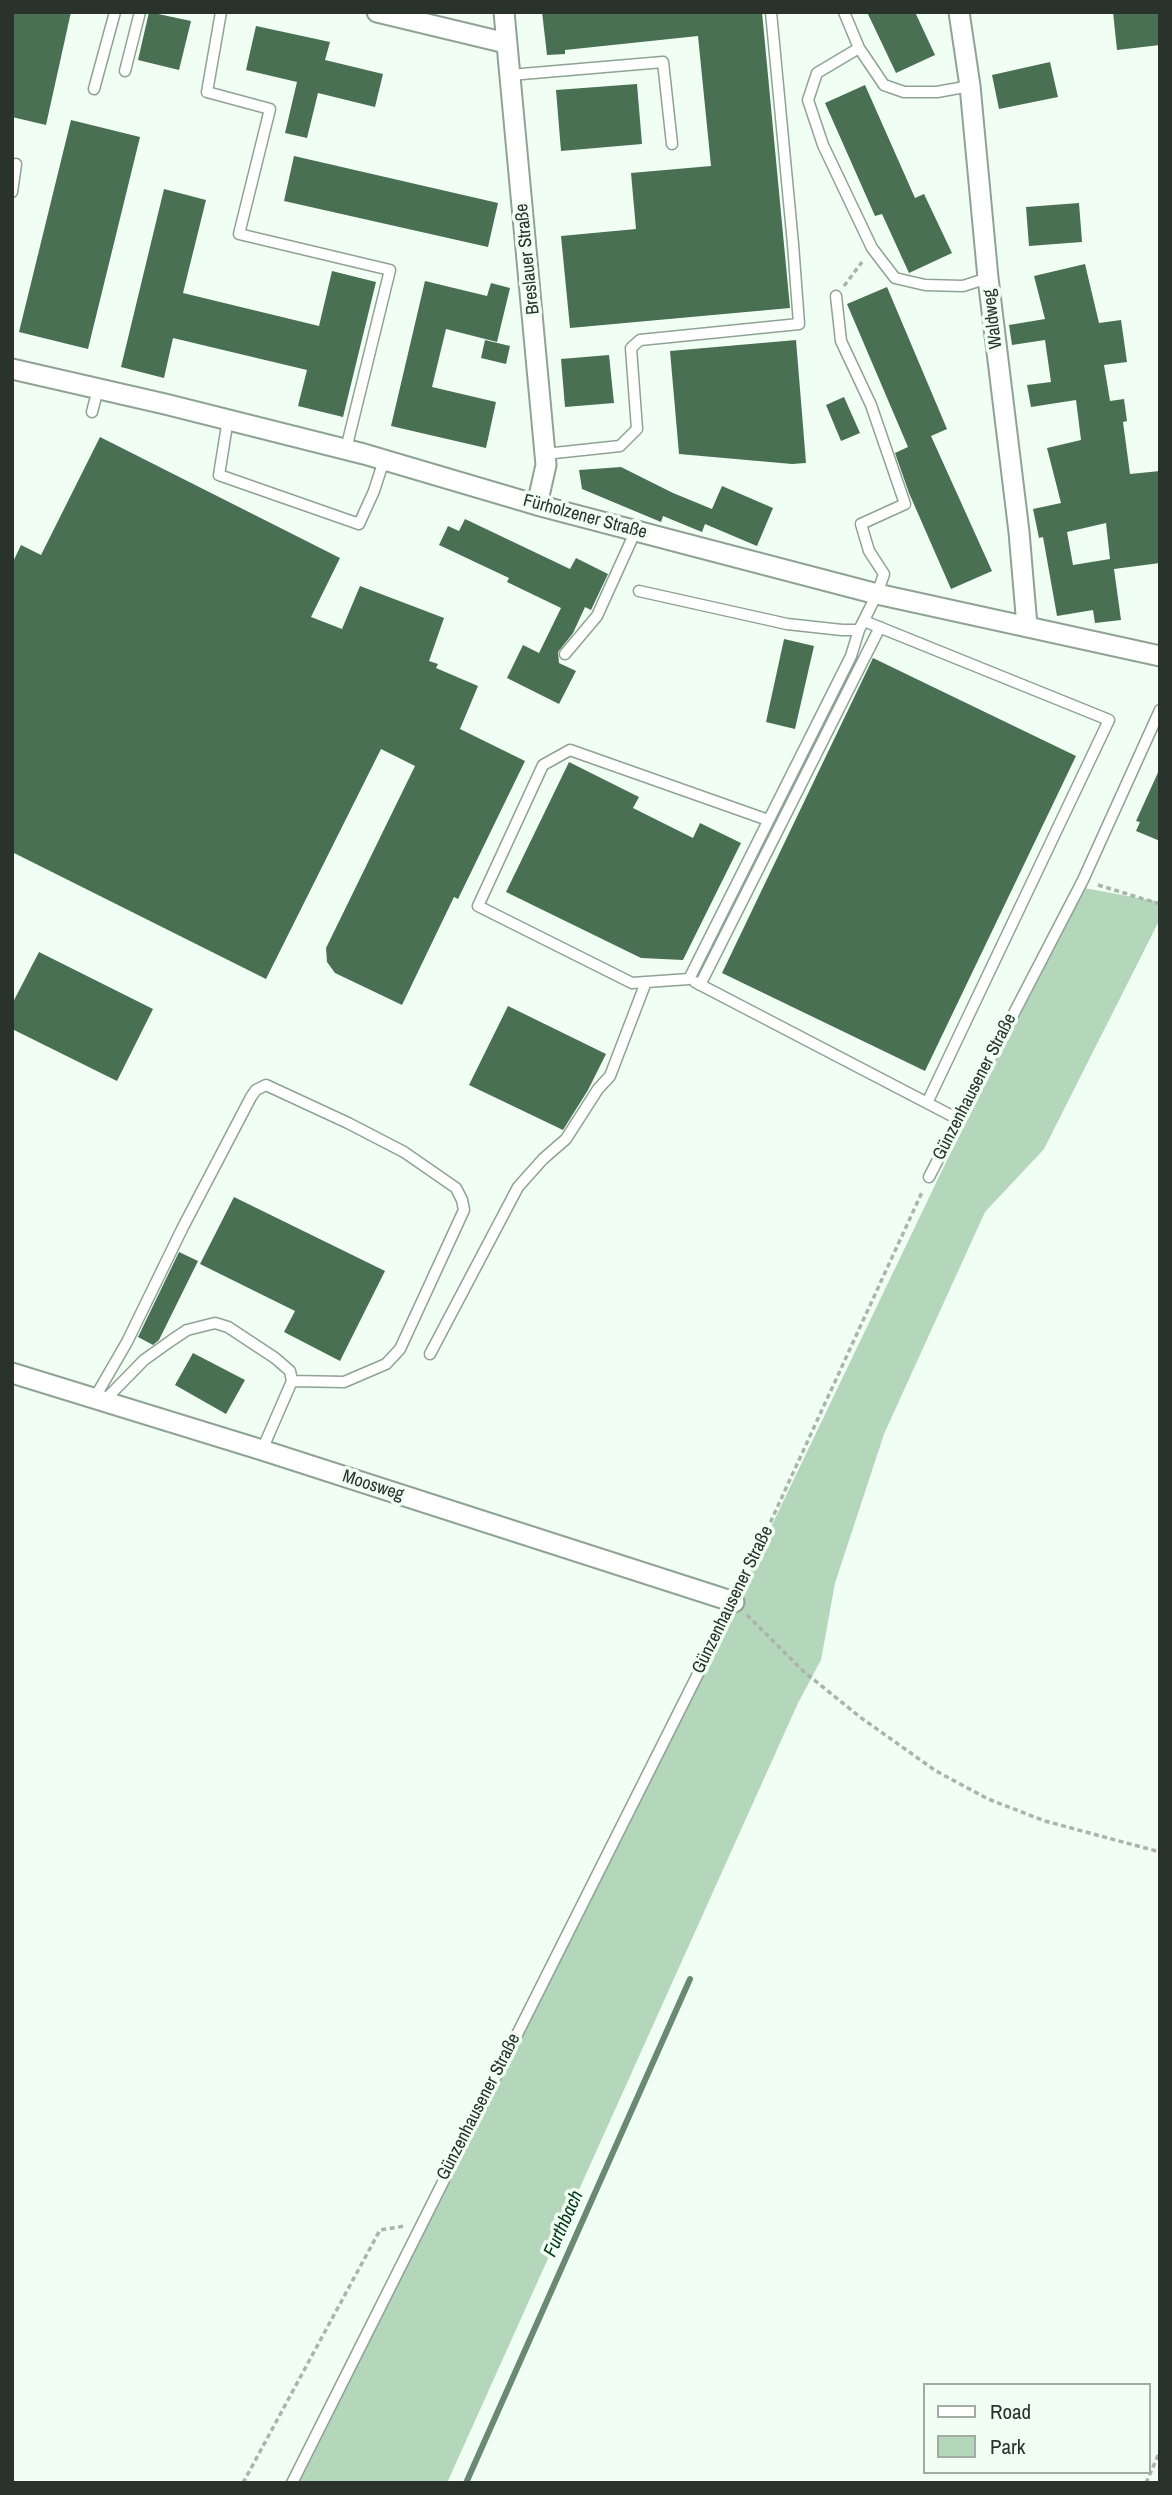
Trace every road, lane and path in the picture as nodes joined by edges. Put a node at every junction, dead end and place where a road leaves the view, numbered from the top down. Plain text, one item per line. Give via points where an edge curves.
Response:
1 (115, 12) edge
2 (140, 12) edge
3 (221, 12) edge
4 (377, 12) edge
5 (505, 12) edge
6 (771, 12) edge
7 (844, 12) edge
8 (959, 12) edge
9 (506, 43) junction
10 (859, 48) junction
11 (125, 71) dead end
12 (510, 75) junction
13 (970, 86) junction
14 (94, 89) dead end
15 (672, 144) dead end
16 (16, 164) dead end
17 (12, 192) edge
18 (872, 248) junction
19 (988, 278) junction
20 (836, 296) joint
21 (12, 369) edge
22 (98, 389) junction
23 (92, 412) dead end
24 (228, 419) junction
25 (346, 449) junction
26 (545, 454) junction
27 (384, 460) junction
28 (537, 505) junction
29 (636, 530) junction
30 (639, 591) dead end
31 (877, 594) junction
32 (861, 625) junction
33 (1027, 626) junction
34 (880, 627) junction
35 (565, 654) dead end
36 (1160, 656) edge
37 (1160, 710) edge
38 (768, 820) junction
39 (1083, 880) junction
40 (1160, 904) edge
41 (689, 979) junction
42 (646, 982) junction
43 (700, 985) junction
44 (927, 1103) junction
45 (958, 1119) junction
46 (929, 1177) joint
47 (430, 1354) dead end
48 (12, 1373) edge
49 (292, 1381) junction
50 (99, 1401) junction
51 (262, 1450) junction
52 (734, 1602) junction
53 (1160, 1852) edge
54 (421, 2223) junction
55 (1160, 2451) edge
56 (1151, 2472) edge
57 (243, 2483) edge
58 (292, 2483) edge

1 - 14 lane
2 - 11 lane
3 - 25 lane via 207,92 270,109 239,234 390,270
4 - 9 street
5 - 9 street, Breslauer Straße
6 - 26 lane via 799,324 640,340 631,348 637,429 620,446
7 - 10 lane
8 - 13 street, Waldweg
9 - 12 street, Breslauer Straße
10 - 13 lane via 884,85 904,92
10 - 18 lane via 817,74 808,100 823,145
12 - 15 lane via 663,62
12 - 26 street, Breslauer Straße
13 - 19 street, Waldweg
16 - 17 lane
18 - 19 lane via 895,278 963,286
18 - 20 path
19 - 33 street, Waldweg
20 - 31 lane via 841,341 871,405 905,504 861,524 869,551 884,574
21 - 22 street, Fürholzener Straße
22 - 23 lane
22 - 24 street, Fürholzener Straße
24 - 25 street, Fürholzener Straße
24 - 27 lane via 219,475 359,524
25 - 27 street, Fürholzener Straße
26 - 28 street, Breslauer Straße
27 - 28 street, Fürholzener Straße
28 - 29 street, Fürholzener Straße
29 - 31 street, Fürholzener Straße
29 - 35 lane via 597,617
30 - 32 lane via 787,624
31 - 32 lane
31 - 33 street, Fürholzener Straße
32 - 34 lane
32 - 38 lane via 851,656
33 - 36 street, Fürholzener Straße
34 - 43 lane
34 - 44 lane via 1109,719
37 - 39 lane, Günzenhausener Straße
38 - 41 lane
38 - 42 lane via 570,750 543,765 478,906 632,983
39 - 40 path
39 - 45 lane, Günzenhausener Straße
41 - 42 lane
41 - 43 lane
42 - 47 lane via 610,1076 566,1139 518,1186
43 - 44 lane
44 - 45 lane
45 - 46 lane, Günzenhausener Straße
46 - 52 path, Günzenhausener Straße
48 - 50 street, Moosweg
49 - 50 lane via 290,1371 275,1358 215,1323 187,1330 172,1340
49 - 50 lane via 344,1382 386,1364 400,1349 464,1210 456,1188 404,1153 266,1085 251,1097
49 - 51 lane
50 - 51 street, Moosweg
51 - 52 street, Moosweg
52 - 53 path via 803,1671 936,1771 988,1799 1045,1821
52 - 54 lane, Günzenhausener Straße
54 - 57 path via 380,2230
54 - 58 lane, Günzenhausener Straße
55 - 56 path

